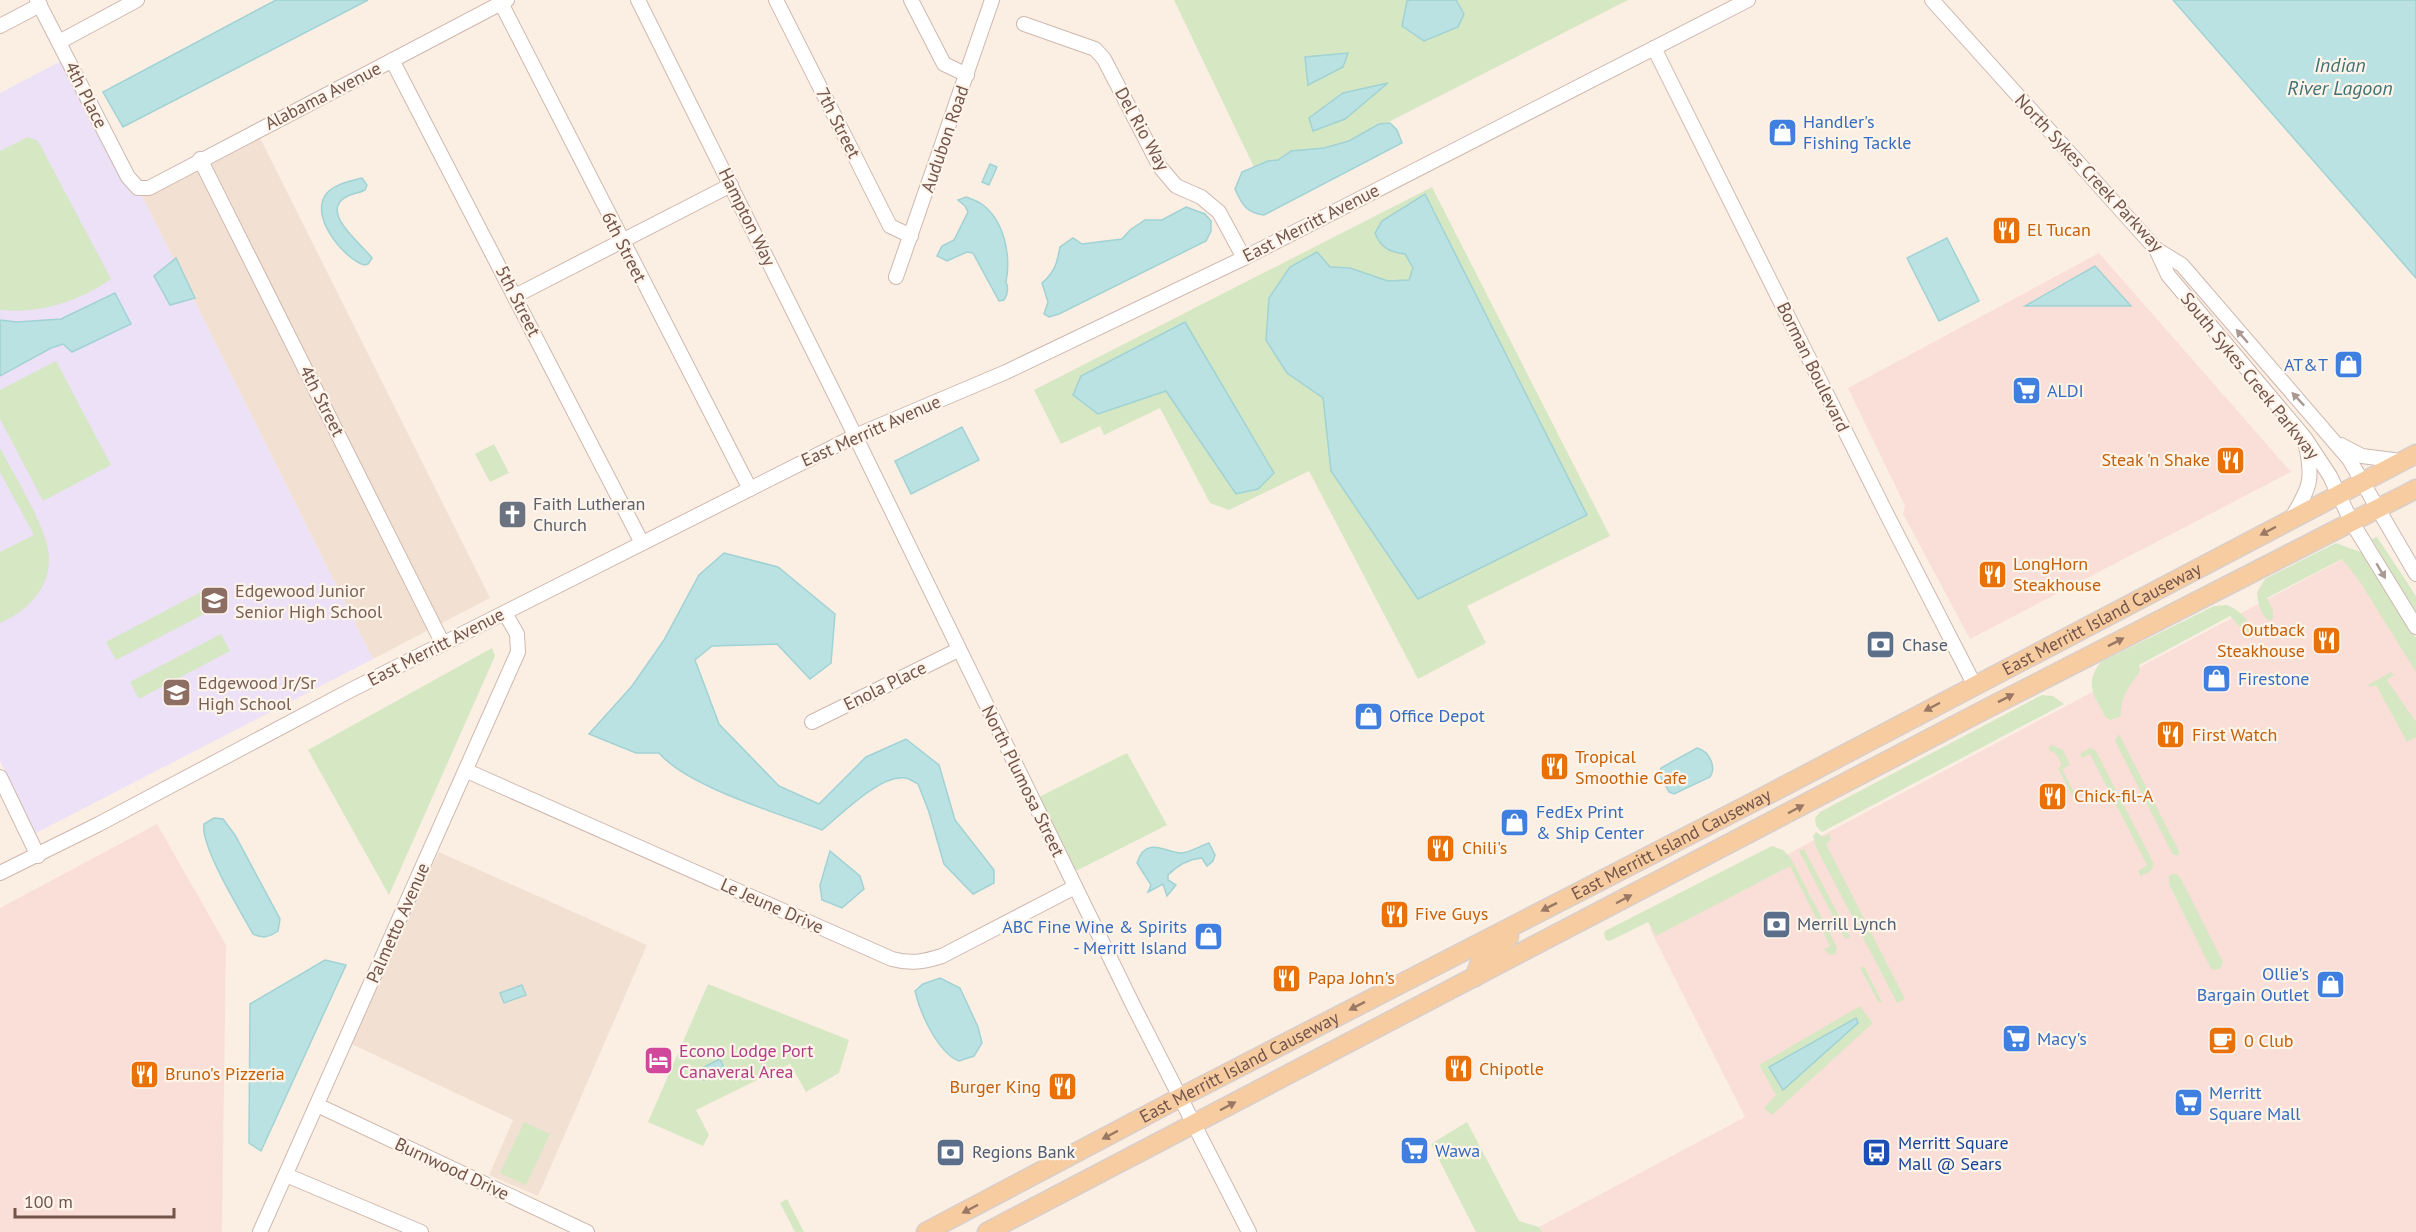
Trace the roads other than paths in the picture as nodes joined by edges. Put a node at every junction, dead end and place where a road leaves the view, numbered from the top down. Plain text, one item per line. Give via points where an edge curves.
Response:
1 (137, 0) edge
2 (638, 0) edge
3 (776, 0) edge
4 (911, 0) edge
5 (993, 0) edge
6 (1748, 0) edge
7 (1932, 0) edge
8 (504, 2) edge
9 (39, 3) edge
10 (1024, 24) dead end
11 (0, 26) edge
12 (59, 42) junction
13 (1654, 48) junction
14 (393, 60) junction
15 (967, 75) junction
16 (200, 159) junction
17 (731, 185) junction
18 (138, 188) joint
19 (911, 236) junction
20 (621, 240) junction
21 (2156, 249) junction
22 (1244, 258) junction
23 (896, 277) dead end
24 (515, 296) junction
25 (855, 436) junction
26 (2305, 438) junction
27 (2336, 442) junction
28 (2409, 458) edge
29 (2363, 482) junction
30 (750, 489) junction
31 (2416, 489) edge
32 (2339, 494) junction
33 (2379, 507) junction
34 (2291, 519) junction
35 (2351, 521) junction
36 (642, 543) junction
37 (2416, 574) edge
38 (2145, 596) junction
39 (505, 613) junction
40 (2416, 627) edge
41 (443, 644) junction
42 (958, 650) junction
43 (2064, 668) junction
44 (1974, 684) junction
45 (812, 722) dead end
46 (1925, 741) junction
47 (467, 771) junction
48 (0, 777) edge
49 (38, 856) junction
50 (0, 873) edge
51 (1075, 887) junction
52 (1527, 919) junction
53 (1447, 960) junction
54 (1475, 977) junction
55 (1390, 1022) junction
56 (1181, 1097) junction
57 (317, 1105) junction
58 (1195, 1123) junction
59 (286, 1176) junction
60 (561, 1227) edge
61 (260, 1232) edge
62 (421, 1232) edge
63 (587, 1232) edge
64 (926, 1232) edge
65 (987, 1232) edge
66 (1249, 1232) edge

1 - 12 street
2 - 17 street, Hampton Way
3 - 19 street, 7th Street via 890,226
4 - 15 street via 944,64
5 - 15 street, Audubon Road
6 - 13 street, East Merritt Avenue
7 - 21 street, North Sykes Creek Parkway
8 - 14 street, Alabama Avenue
8 - 20 street, 6th Street
9 - 11 street
9 - 12 street, 4th Place
10 - 22 street, Del Rio Way via 1095,49 1104,59 1160,167 1176,186 1201,197 1219,212
12 - 18 street, 4th Place via 128,177
13 - 22 street, East Merritt Avenue
13 - 44 street, Borman Boulevard
14 - 16 street, Alabama Avenue
14 - 24 street, 5th Street
15 - 19 street, Audubon Road
16 - 18 street, Alabama Avenue via 149,188
16 - 41 street, 4th Street
17 - 20 street
17 - 25 street, Hampton Way
19 - 23 street, Audubon Road
20 - 24 street
20 - 30 street, 6th Street
21 - 26 street, South Sykes Creek Parkway via 2168,275
27 -> 21 street, North Sykes Creek Parkway via 2182,265
22 - 25 street, East Merritt Avenue via 1006,372
24 - 36 street, 5th Street
25 - 30 street, East Merritt Avenue
25 - 42 street, North Plumosa Street
26 - 32 street, South Sykes Creek Parkway
26 - 34 street via 2310,483
27 - 28 street via 2362,456
27 - 29 street, North Sykes Creek Parkway
28 - 29 main road, East Merritt Island Causeway
29 - 32 main road, East Merritt Island Causeway
29 - 33 street
30 - 36 street, East Merritt Avenue
31 - 33 main road, East Merritt Island Causeway
32 - 34 main road, East Merritt Island Causeway
32 - 35 street, South Sykes Creek Parkway
33 - 35 main road, East Merritt Island Causeway
33 - 37 street
34 -> 38 main road, East Merritt Island Causeway
35 -> 40 street, South Sykes Creek Parkway
43 -> 35 main road, East Merritt Island Causeway
36 - 39 street, East Merritt Avenue
38 - 43 main road via 2092,632
38 - 44 main road, East Merritt Island Causeway
39 - 41 street, East Merritt Avenue
39 - 47 street, Palmetto Avenue via 517,634 518,652
41 - 49 street, East Merritt Avenue
42 - 45 street, Enola Place
42 - 51 street, North Plumosa Street
46 -> 43 main road, East Merritt Island Causeway
44 - 46 main road via 1968,708
44 -> 52 main road, East Merritt Island Causeway
54 -> 46 main road, East Merritt Island Causeway
47 - 51 street, Le Jeune Drive via 908,964 942,956
47 - 57 street, Palmetto Avenue
48 - 49 street
49 - 50 street, East Merritt Avenue
51 - 56 street, North Plumosa Street
52 - 53 main road, East Merritt Island Causeway
52 - 54 main road via 1488,953
53 - 55 main road via 1446,973 1437,985
53 -> 56 main road, East Merritt Island Causeway
54 - 55 main road, East Merritt Island Causeway
58 -> 55 main road, East Merritt Island Causeway
56 - 58 street, North Plumosa Street
56 -> 64 main road, East Merritt Island Causeway
57 - 59 street, Palmetto Avenue
57 - 60 street, Burnwood Drive
58 - 65 main road, East Merritt Island Causeway
58 - 66 street, North Plumosa Street
59 - 61 street, Palmetto Avenue
59 - 62 street
60 - 63 street, Burnwood Drive

